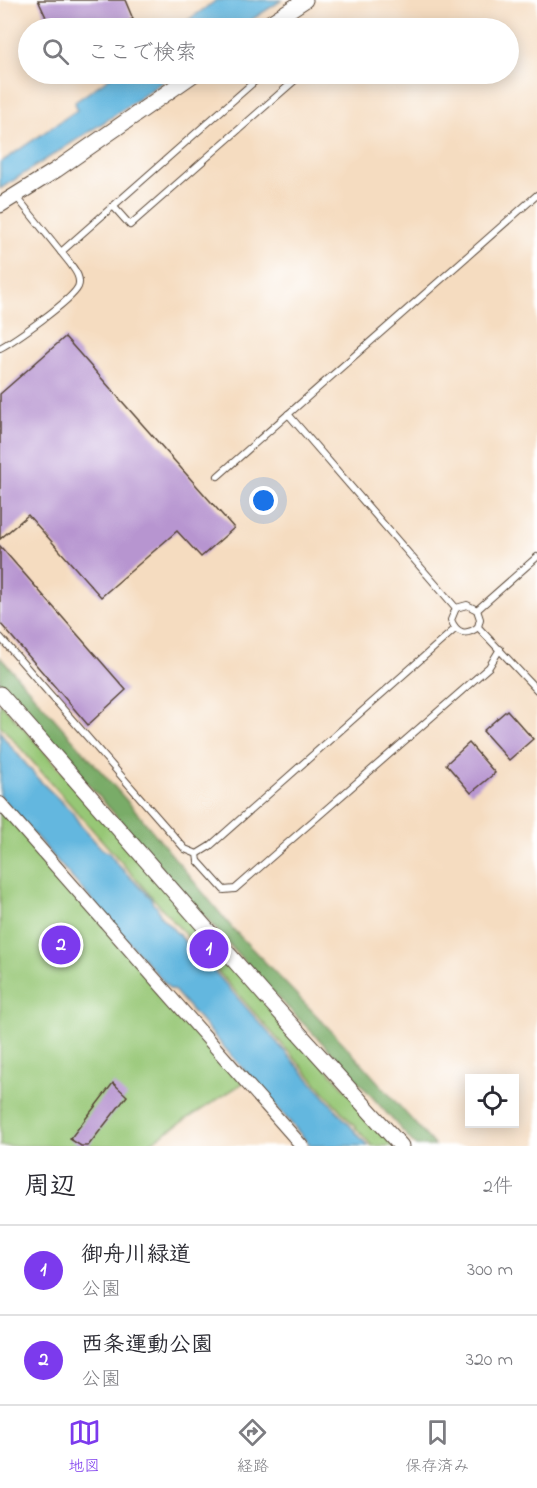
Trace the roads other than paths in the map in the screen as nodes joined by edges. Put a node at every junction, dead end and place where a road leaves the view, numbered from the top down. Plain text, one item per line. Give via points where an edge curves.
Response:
1 (305, 0) edge
2 (277, 18) edge
3 (180, 84) edge
4 (252, 84) edge
5 (291, 84) edge
6 (537, 195) edge
7 (15, 196) junction
8 (0, 205) edge
9 (113, 206) junction
10 (61, 252) junction
11 (0, 348) edge
12 (288, 414) junction
13 (218, 476) dead end
14 (537, 557) edge
15 (456, 608) junction
16 (477, 610) junction
17 (478, 627) junction
18 (454, 629) junction
19 (0, 637) edge
20 (500, 649) junction
21 (537, 690) edge
22 (0, 694) edge
23 (0, 803) edge
24 (198, 854) junction
25 (302, 1146) edge
26 (401, 1146) edge

1 - 2 street
3 - 7 street
4 - 9 lane
5 - 9 lane via 130,225
6 - 12 lane
7 - 8 street
7 - 10 lane
9 - 10 lane
10 - 11 lane via 75,270 78,288 20,337
12 - 13 lane
12 - 15 lane
14 - 16 lane
15 - 16 lane via 467,605
15 - 18 lane via 451,620
16 - 17 lane
17 - 18 lane via 470,633
17 - 20 lane
18 - 24 lane
19 - 24 lane via 185,849
20 - 21 lane
20 - 24 lane via 489,667 235,889 224,890 198,861
22 - 26 street
23 - 25 street

